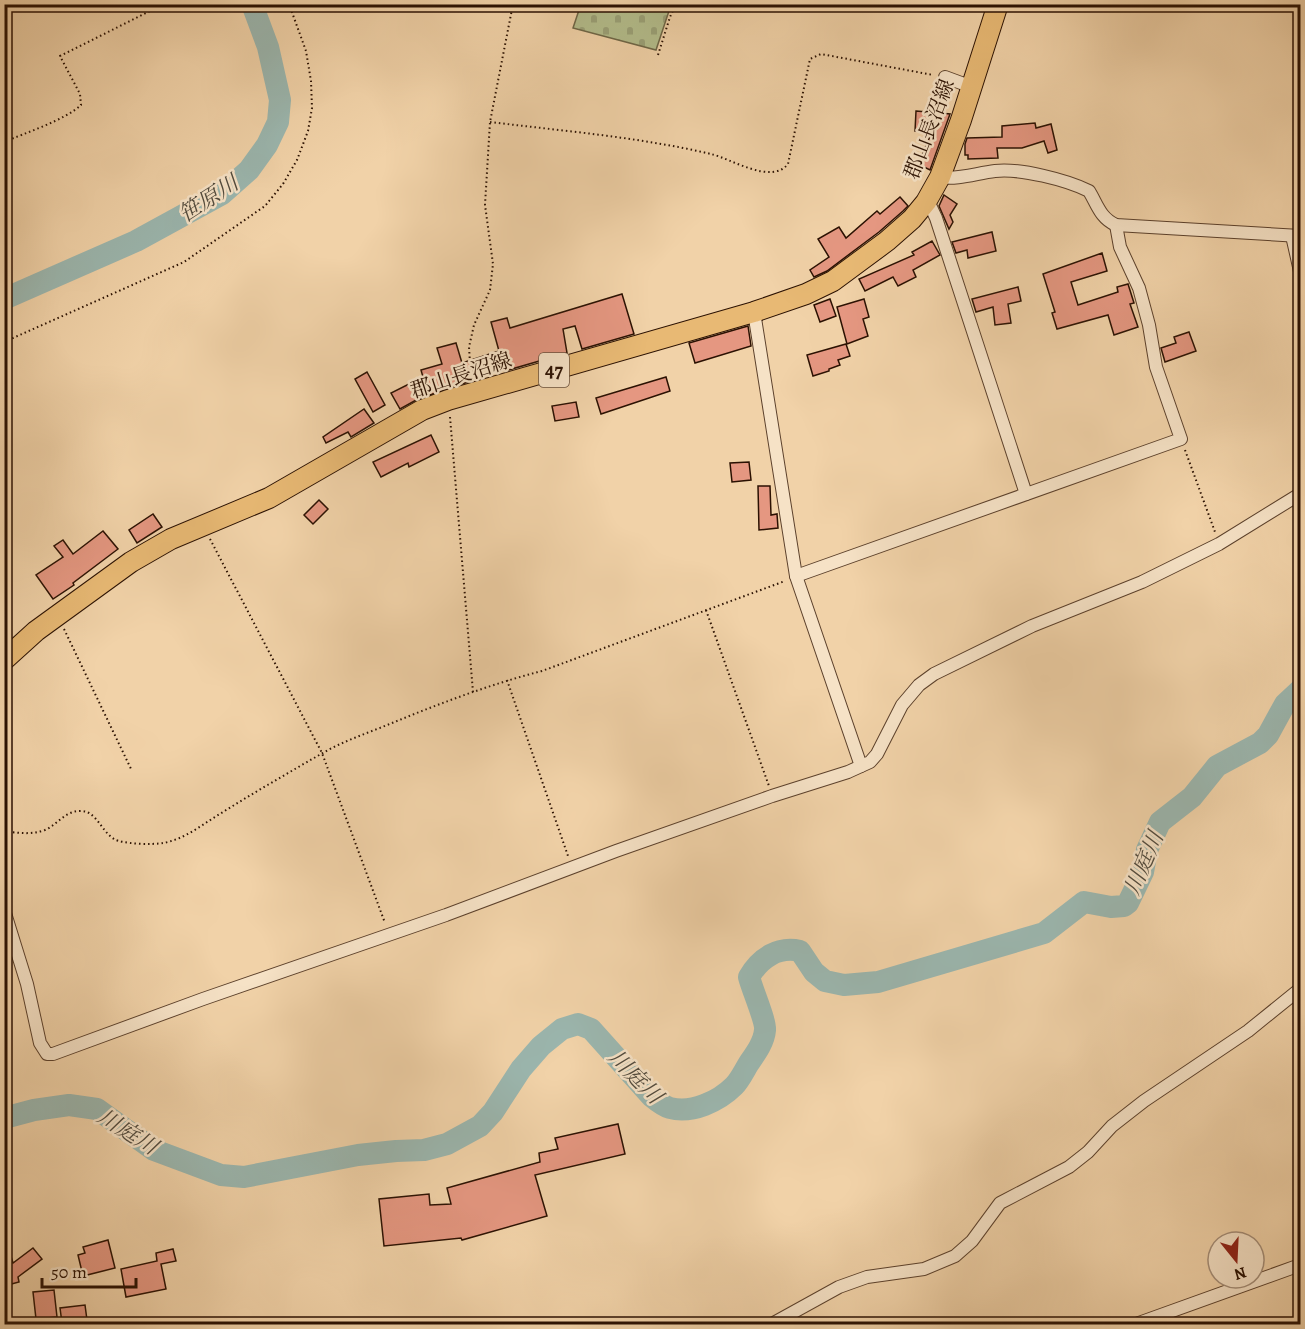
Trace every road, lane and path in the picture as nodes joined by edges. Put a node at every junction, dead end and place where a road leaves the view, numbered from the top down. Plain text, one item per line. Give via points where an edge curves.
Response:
1 (164, 4) edge
2 (289, 4) edge
3 (513, 4) edge
4 (676, 4) edge
5 (998, 4) edge
6 (658, 55) dead end
7 (945, 77) joint
8 (972, 87) junction
9 (490, 122) junction
10 (4, 142) edge
11 (940, 177) junction
12 (926, 202) junction
13 (1116, 225) junction
14 (1294, 236) edge
15 (1300, 285) edge
16 (754, 312) junction
17 (4, 342) edge
18 (482, 392) junction
19 (448, 400) junction
20 (1181, 439) junction
21 (1026, 494) junction
22 (1300, 494) edge
23 (204, 526) junction
24 (1219, 544) junction
25 (796, 576) junction
26 (706, 610) junction
27 (57, 615) junction
28 (4, 660) edge
29 (507, 680) junction
30 (473, 692) junction
31 (322, 753) junction
32 (861, 766) junction
33 (132, 771) dead end
34 (772, 796) junction
35 (4, 831) edge
36 (572, 868) junction
37 (4, 910) edge
38 (389, 934) junction
39 (1300, 989) edge
40 (1300, 1265) edge
41 (778, 1323) edge
42 (1136, 1324) edge

1 - 10 path via 60,56 80,94 81,105
2 - 17 path via 306,51 312,108 297,160 265,206 184,262
3 - 9 path
4 - 6 path
5 - 8 main road, 郡山長沼線 / 47
7 - 8 street
7 - 9 path via 821,54 810,59 788,164 772,172 755,170 713,154 646,142
8 - 11 main road, 郡山長沼線 / 47
9 - 18 path via 485,205 493,264 490,290 474,326 469,353
11 - 12 main road, 郡山長沼線 / 47
11 - 13 street via 1014,170 1066,183 1089,191 1101,214
12 - 16 main road, 郡山長沼線 / 47 via 887,241 833,281
12 - 21 street via 936,218
13 - 14 street
13 - 20 street via 1120,247 1139,288 1156,367
14 - 15 lane
16 - 18 main road, 郡山長沼線 / 47
16 - 25 street
18 - 19 main road, 郡山長沼線 / 47
19 - 23 main road, 郡山長沼線 / 47 via 422,410 269,498
19 - 30 path
20 - 21 street
20 - 24 path
21 - 25 street
22 - 24 street
23 - 27 main road, 郡山長沼線 / 47 via 131,562
23 - 31 path
24 - 32 street via 1142,582 990,645 934,674 902,705 877,754
25 - 26 path
25 - 32 street
26 - 29 path
26 - 34 path
27 - 28 main road, 郡山長沼線 / 47
27 - 33 path
29 - 30 path
29 - 36 path
30 - 31 path
31 - 35 path via 197,829 165,843 114,839 94,816 80,810 34,833
31 - 38 path
32 - 34 street
34 - 36 street
36 - 38 street
37 - 38 street via 40,1042 47,1054
39 - 41 street via 1248,1031 1144,1101 1069,1167 1000,1203 972,1241 955,1256 924,1269 867,1277 838,1287
40 - 42 street

